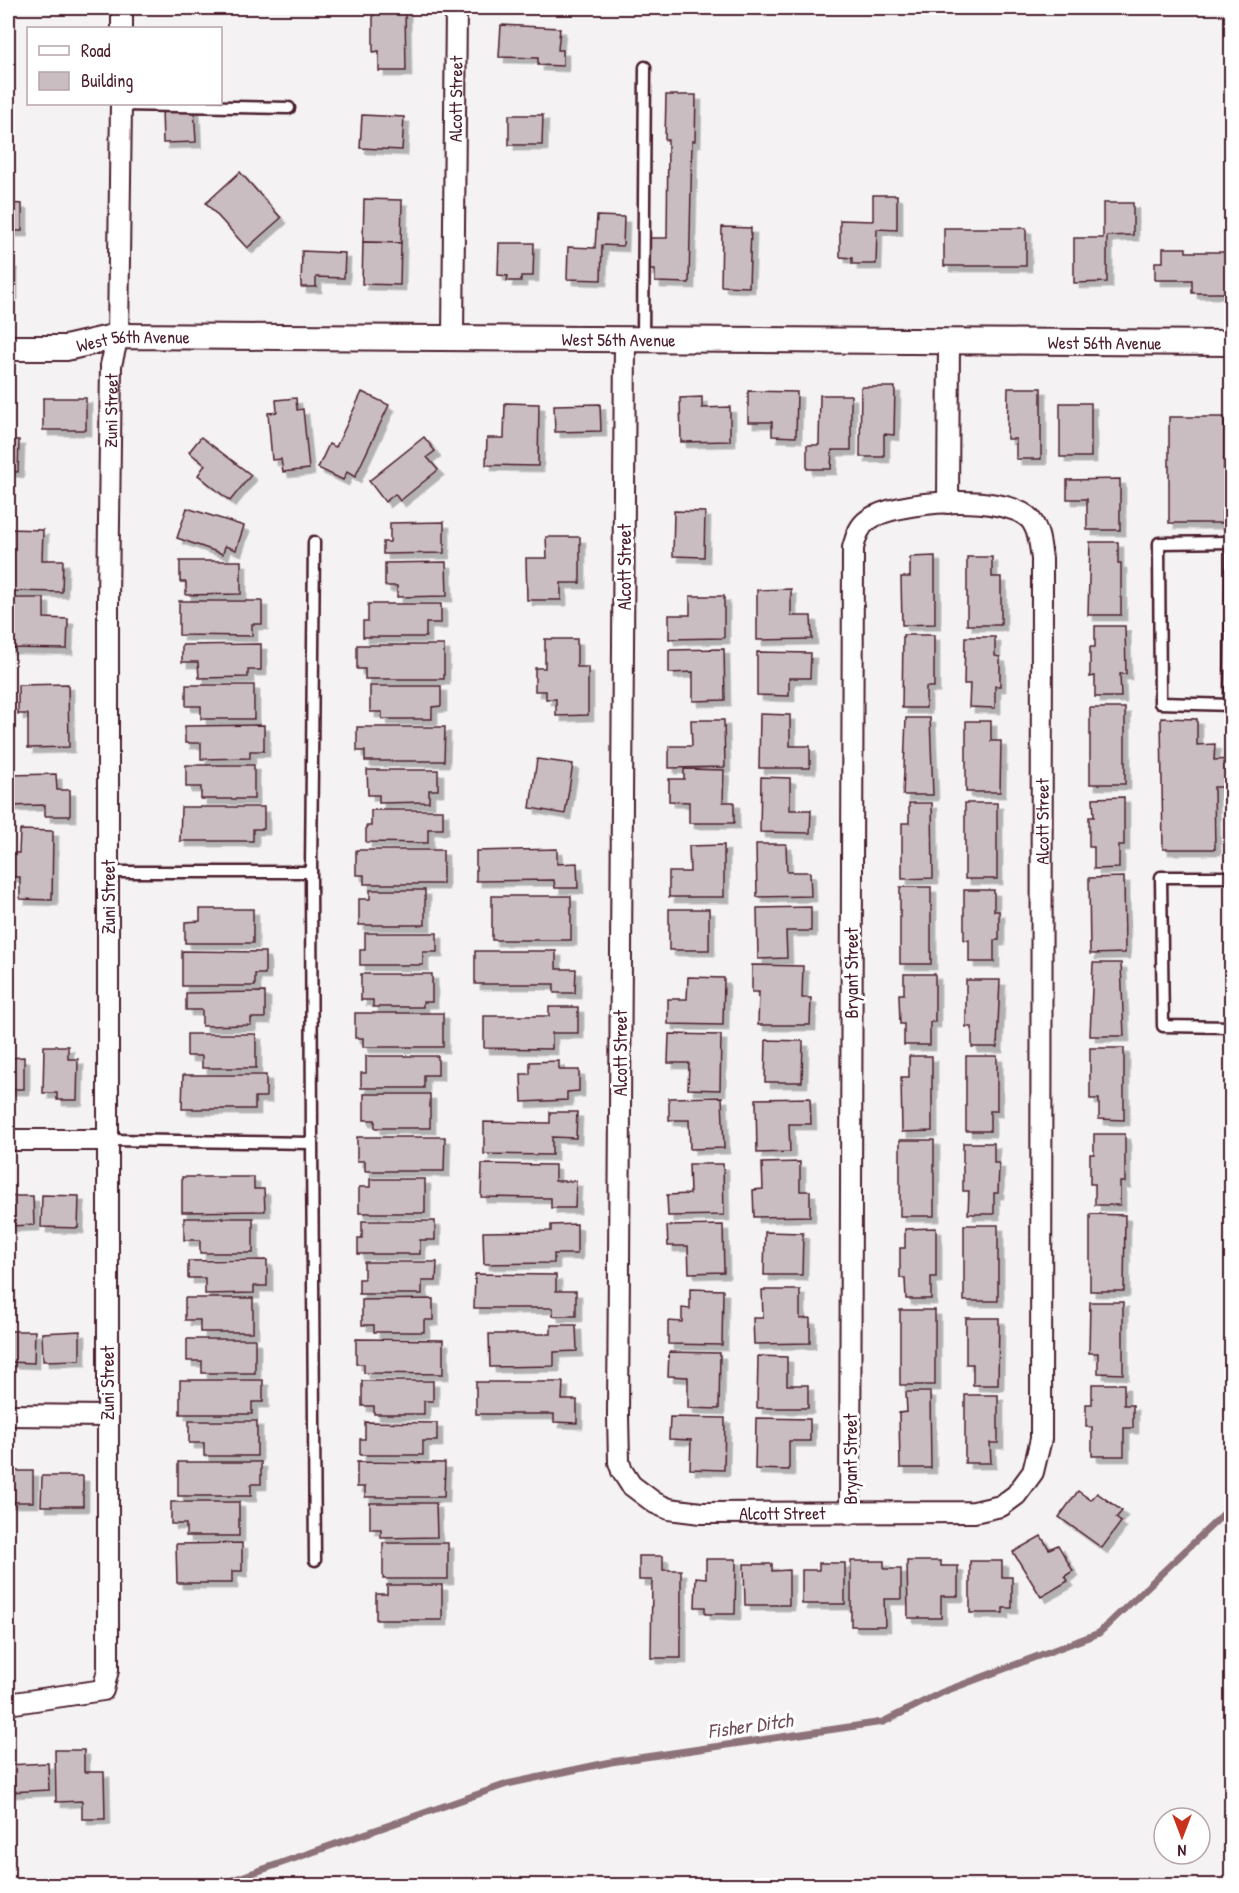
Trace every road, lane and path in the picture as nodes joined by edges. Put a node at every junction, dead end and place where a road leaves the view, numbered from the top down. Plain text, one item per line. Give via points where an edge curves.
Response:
1 (122, 8) edge
2 (456, 8) edge
3 (122, 27) edge
4 (645, 67) dead end
5 (121, 105) edge
6 (163, 105) edge
7 (290, 108) dead end
8 (118, 336) junction
9 (453, 336) junction
10 (634, 339) junction
11 (950, 341) junction
12 (1232, 343) edge
13 (8, 348) edge
14 (948, 503) junction
15 (1232, 526) edge
16 (314, 542) dead end
17 (1231, 542) edge
18 (1231, 705) edge
19 (108, 872) junction
20 (311, 872) junction
21 (1232, 877) edge
22 (1232, 1027) edge
23 (8, 1140) edge
24 (108, 1140) junction
25 (312, 1143) junction
26 (8, 1415) edge
27 (107, 1416) junction
28 (850, 1514) junction
29 (315, 1560) dead end
30 (8, 1704) edge

1 - 3 street
2 - 9 street, Alcott Street
4 - 10 lane
5 - 8 street, Zuni Street
6 - 7 lane
8 - 9 street, West 56th Avenue
8 - 13 street, West 56th Avenue via 66,348
8 - 19 street, Zuni Street via 111,365
9 - 10 street, West 56th Avenue
10 - 11 street, West 56th Avenue
10 - 28 street, Alcott Street via 619,1462 631,1485 669,1509 701,1513
11 - 12 street, West 56th Avenue
11 - 14 street
14 - 28 street, Bryant Street via 884,511 860,528 853,548
14 - 28 street, Alcott Street via 1001,507 1024,514 1038,534 1042,559 1041,1439 1029,1479 1001,1506 974,1512
15 - 17 lane
16 - 20 lane
17 - 18 lane
17 - 18 lane via 1159,543 1160,704
19 - 20 lane
19 - 24 street, Zuni Street
20 - 25 lane
21 - 22 lane via 1161,877 1161,888 1162,1026
23 - 24 street
24 - 25 lane
24 - 27 street, Zuni Street
25 - 29 lane
26 - 27 street
27 - 30 street, Zuni Street via 108,1670 103,1690

